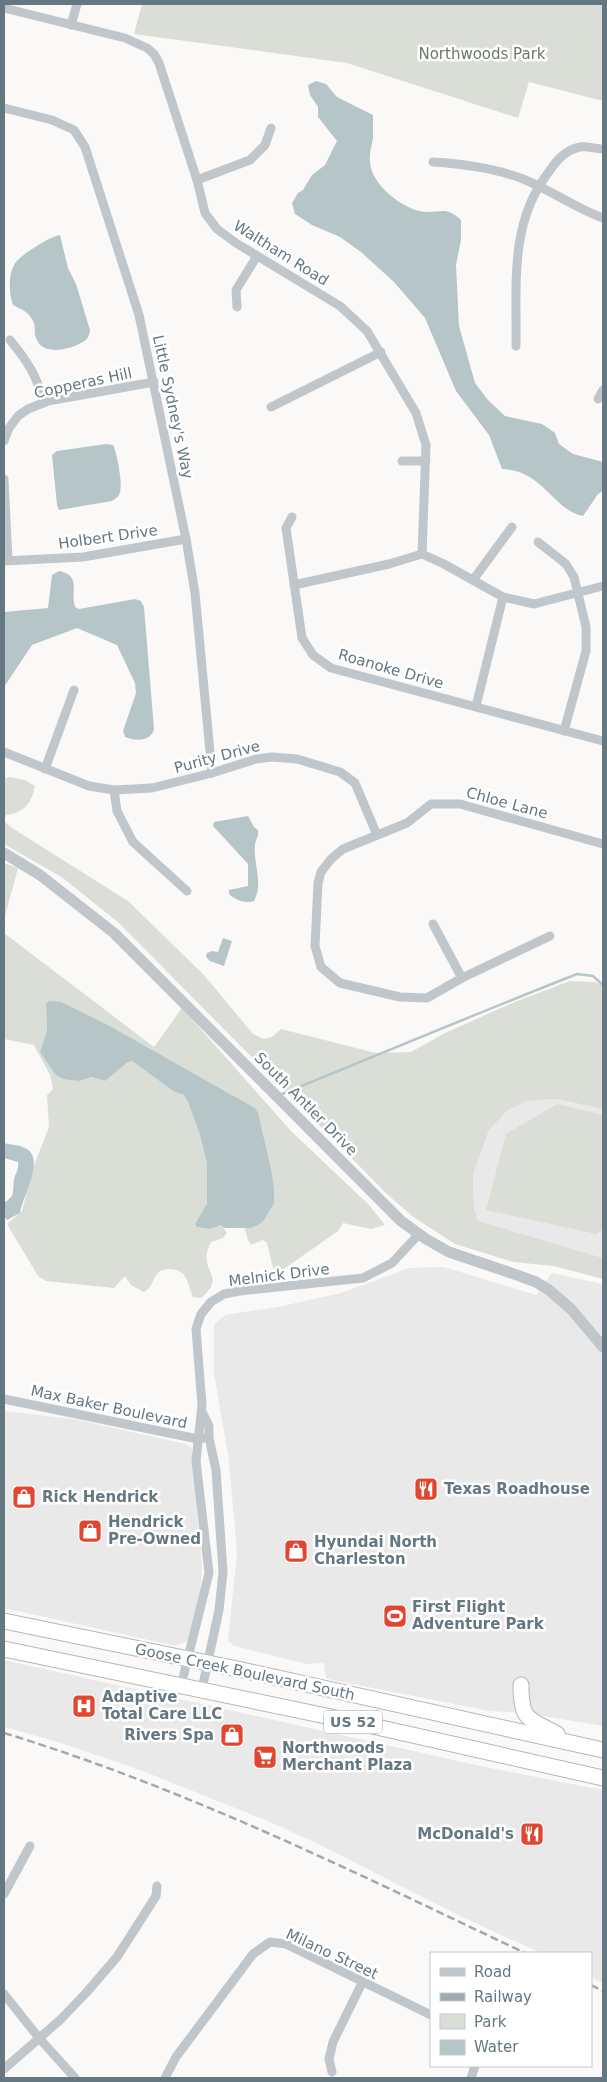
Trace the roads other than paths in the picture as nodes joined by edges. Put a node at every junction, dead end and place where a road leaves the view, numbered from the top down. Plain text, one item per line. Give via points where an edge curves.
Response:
1 (77, 4) edge
2 (4, 8) edge
3 (71, 25) junction
4 (4, 108) edge
5 (271, 128) dead end
6 (603, 149) edge
7 (433, 162) dead end
8 (197, 180) junction
9 (538, 186) junction
10 (603, 218) edge
11 (258, 256) junction
12 (237, 307) dead end
13 (10, 340) dead end
14 (516, 346) dead end
15 (382, 352) junction
16 (154, 382) junction
17 (603, 390) edge
18 (598, 399) dead end
19 (44, 403) junction
20 (271, 407) dead end
21 (4, 441) edge
22 (402, 461) dead end
23 (426, 462) junction
24 (4, 479) edge
25 (292, 517) dead end
26 (512, 527) dead end
27 (186, 539) junction
28 (538, 542) dead end
29 (422, 554) junction
30 (6, 561) edge
31 (473, 580) junction
32 (294, 585) junction
33 (603, 586) edge
34 (577, 594) junction
35 (503, 597) junction
36 (74, 690) dead end
37 (476, 706) junction
38 (564, 731) junction
39 (603, 742) edge
40 (4, 752) edge
41 (45, 769) junction
42 (212, 773) junction
43 (114, 790) junction
44 (377, 836) junction
45 (603, 844) edge
46 (4, 853) edge
47 (187, 891) dead end
48 (433, 924) dead end
49 (550, 936) dead end
50 (462, 978) junction
51 (419, 1234) junction
52 (603, 1348) edge
53 (4, 1399) edge
54 (202, 1412) junction
55 (209, 1438) junction
56 (198, 1439) junction
57 (4, 1621) edge
58 (4, 1648) edge
59 (188, 1660) junction
60 (207, 1663) junction
61 (521, 1685) dead end
62 (181, 1686) junction
63 (202, 1689) junction
64 (573, 1743) junction
65 (603, 1750) edge
66 (603, 1778) edge
67 (30, 1846) dead end
68 (158, 1886) dead end
69 (4, 1894) edge
70 (362, 1983) junction
71 (4, 1994) edge
72 (430, 2015) edge
73 (39, 2038) junction
74 (4, 2069) edge
75 (332, 2072) dead end
76 (75, 2078) edge
77 (165, 2078) edge

1 - 3 street
2 - 3 street, Waltham Road
3 - 8 street, Waltham Road via 125,38 154,54
4 - 16 street, Little Sydney's Way via 52,120 74,130 86,147 139,315
5 - 8 street via 265,145 250,160
6 - 9 street via 581,147 559,157
7 - 9 street via 466,164
8 - 11 street, Waltham Road via 205,213 217,229
9 - 10 street
9 - 14 street via 525,215 517,245
11 - 12 street via 236,290
11 - 15 street, Waltham Road via 340,306 367,331
13 - 19 street via 32,367
15 - 20 street
15 - 23 street, Waltham Road via 416,413 426,445
16 - 19 street, Copperas Hill
16 - 27 street, Little Sydney's Way
17 - 18 street
19 - 21 street, Copperas Hill via 28,408 18,416
22 - 23 street
23 - 29 street, Waltham Road
24 - 30 street
25 - 32 street, Roanoke Drive via 286,528
26 - 31 street
27 - 30 street, Holbert Drive via 83,557
27 - 42 street, Little Sydney's Way
28 - 34 street via 566,564 574,577
29 - 31 street
29 - 32 street
31 - 35 street
32 - 37 street, Roanoke Drive via 302,638 313,655 332,668
33 - 34 street
34 - 35 street via 534,604
34 - 38 street via 586,627 586,651
35 - 37 street
36 - 41 street
37 - 38 street, Roanoke Drive
38 - 39 street, Roanoke Drive
40 - 41 street, Purity Drive
41 - 43 street, Purity Drive via 89,786
42 - 43 street, Purity Drive via 152,788
42 - 44 street, Purity Drive via 272,757 296,759 340,772 355,783
43 - 47 street via 117,811 133,842
44 - 45 street, Chloe Lane via 407,823 430,804 460,804
44 - 50 street, Chloe Lane via 343,849 321,872 315,946 321,967 340,983 400,997 426,998
46 - 51 street, South Antler Drive via 40,875 114,934 401,1221
48 - 50 street
49 - 50 street, Chloe Lane
51 - 52 street, South Antler Drive via 448,1252 536,1282 571,1309
51 - 54 street, Melnick Drive via 392,1263 363,1278 240,1291 224,1294 211,1302 201,1314 196,1329
53 - 56 street, Max Baker Boulevard
54 - 55 street, Melnick Drive via 209,1426
54 - 56 street, Melnick Drive
55 - 56 street, Max Baker Boulevard
55 - 60 street, Melnick Drive via 216,1470 224,1572
56 - 59 street, Melnick Drive via 196,1461 209,1573
57 - 59 highway, Goose Creek Boulevard South / US 52
58 - 62 highway, US 52
59 - 60 highway, Goose Creek Boulevard South / US 52
59 - 62 street, Melnick Drive
60 - 63 street, Melnick Drive
60 - 64 highway, Goose Creek Boulevard South / US 52
61 - 64 highway via 521,1706 525,1716
62 - 63 highway, US 52
63 - 66 highway, US 52
64 - 65 highway, Goose Creek Boulevard South / US 52
67 - 69 street
68 - 73 street via 156,1896 117,1957 60,2020
70 - 72 street, Milano Street
70 - 75 street via 333,2042 329,2059
70 - 77 street, Milano Street via 286,1944 270,1942 253,1954 176,2057
71 - 73 street
73 - 74 street
73 - 76 street

